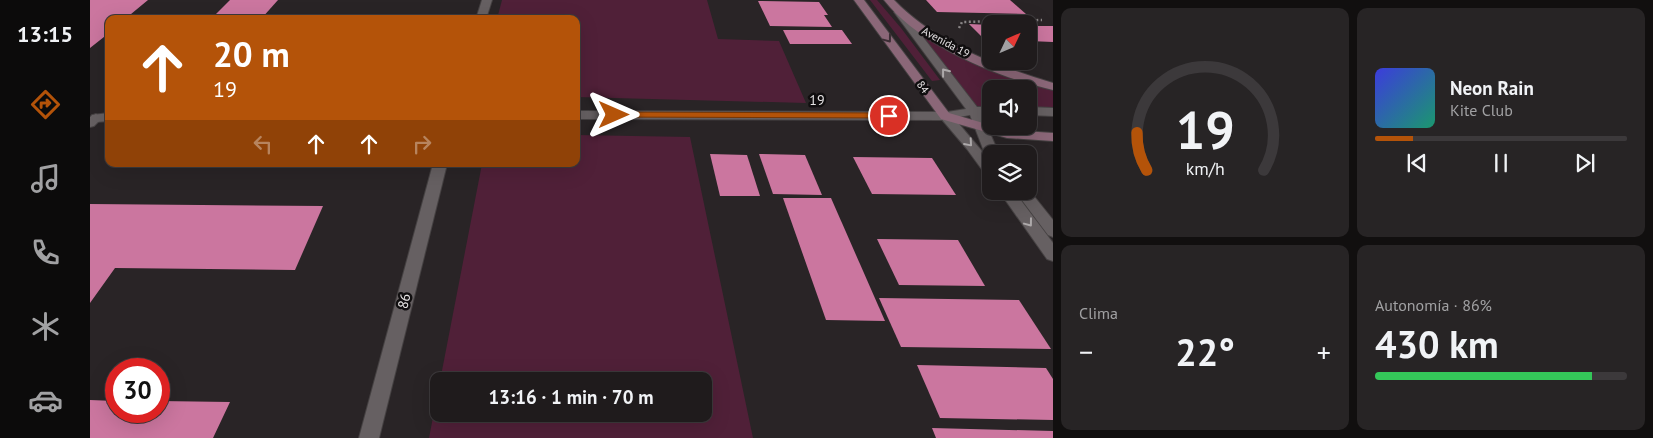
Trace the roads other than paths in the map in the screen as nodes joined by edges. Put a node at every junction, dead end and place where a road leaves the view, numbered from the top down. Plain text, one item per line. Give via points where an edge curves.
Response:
1 (487, 0) edge
2 (859, 0) edge
3 (889, 0) edge
4 (899, 12) junction
5 (483, 15) edge
6 (1053, 88) edge
7 (974, 111) junction
8 (982, 111) edge
9 (1037, 111) edge
10 (1053, 112) edge
11 (580, 115) edge
12 (945, 116) junction
13 (980, 126) junction
14 (1053, 137) edge
15 (988, 145) edge
16 (982, 160) edge
17 (439, 167) edge
18 (1013, 200) edge
19 (1029, 200) edge
20 (1053, 231) edge
21 (1053, 255) edge
22 (369, 438) edge

1 - 5 street
2 -> 12 main road, 84
3 - 4 main road
4 - 6 main road, Avenida 19 via 922,31 964,52
7 -> 4 street
7 - 8 street, 19
7 - 12 street, 19
7 - 13 street
9 - 10 street
11 - 12 street, 19
12 - 13 main road
12 -> 16 street, 84
13 - 14 main road via 1007,134
13 - 15 street
17 - 22 street, 86
18 -> 21 street
19 - 20 street

